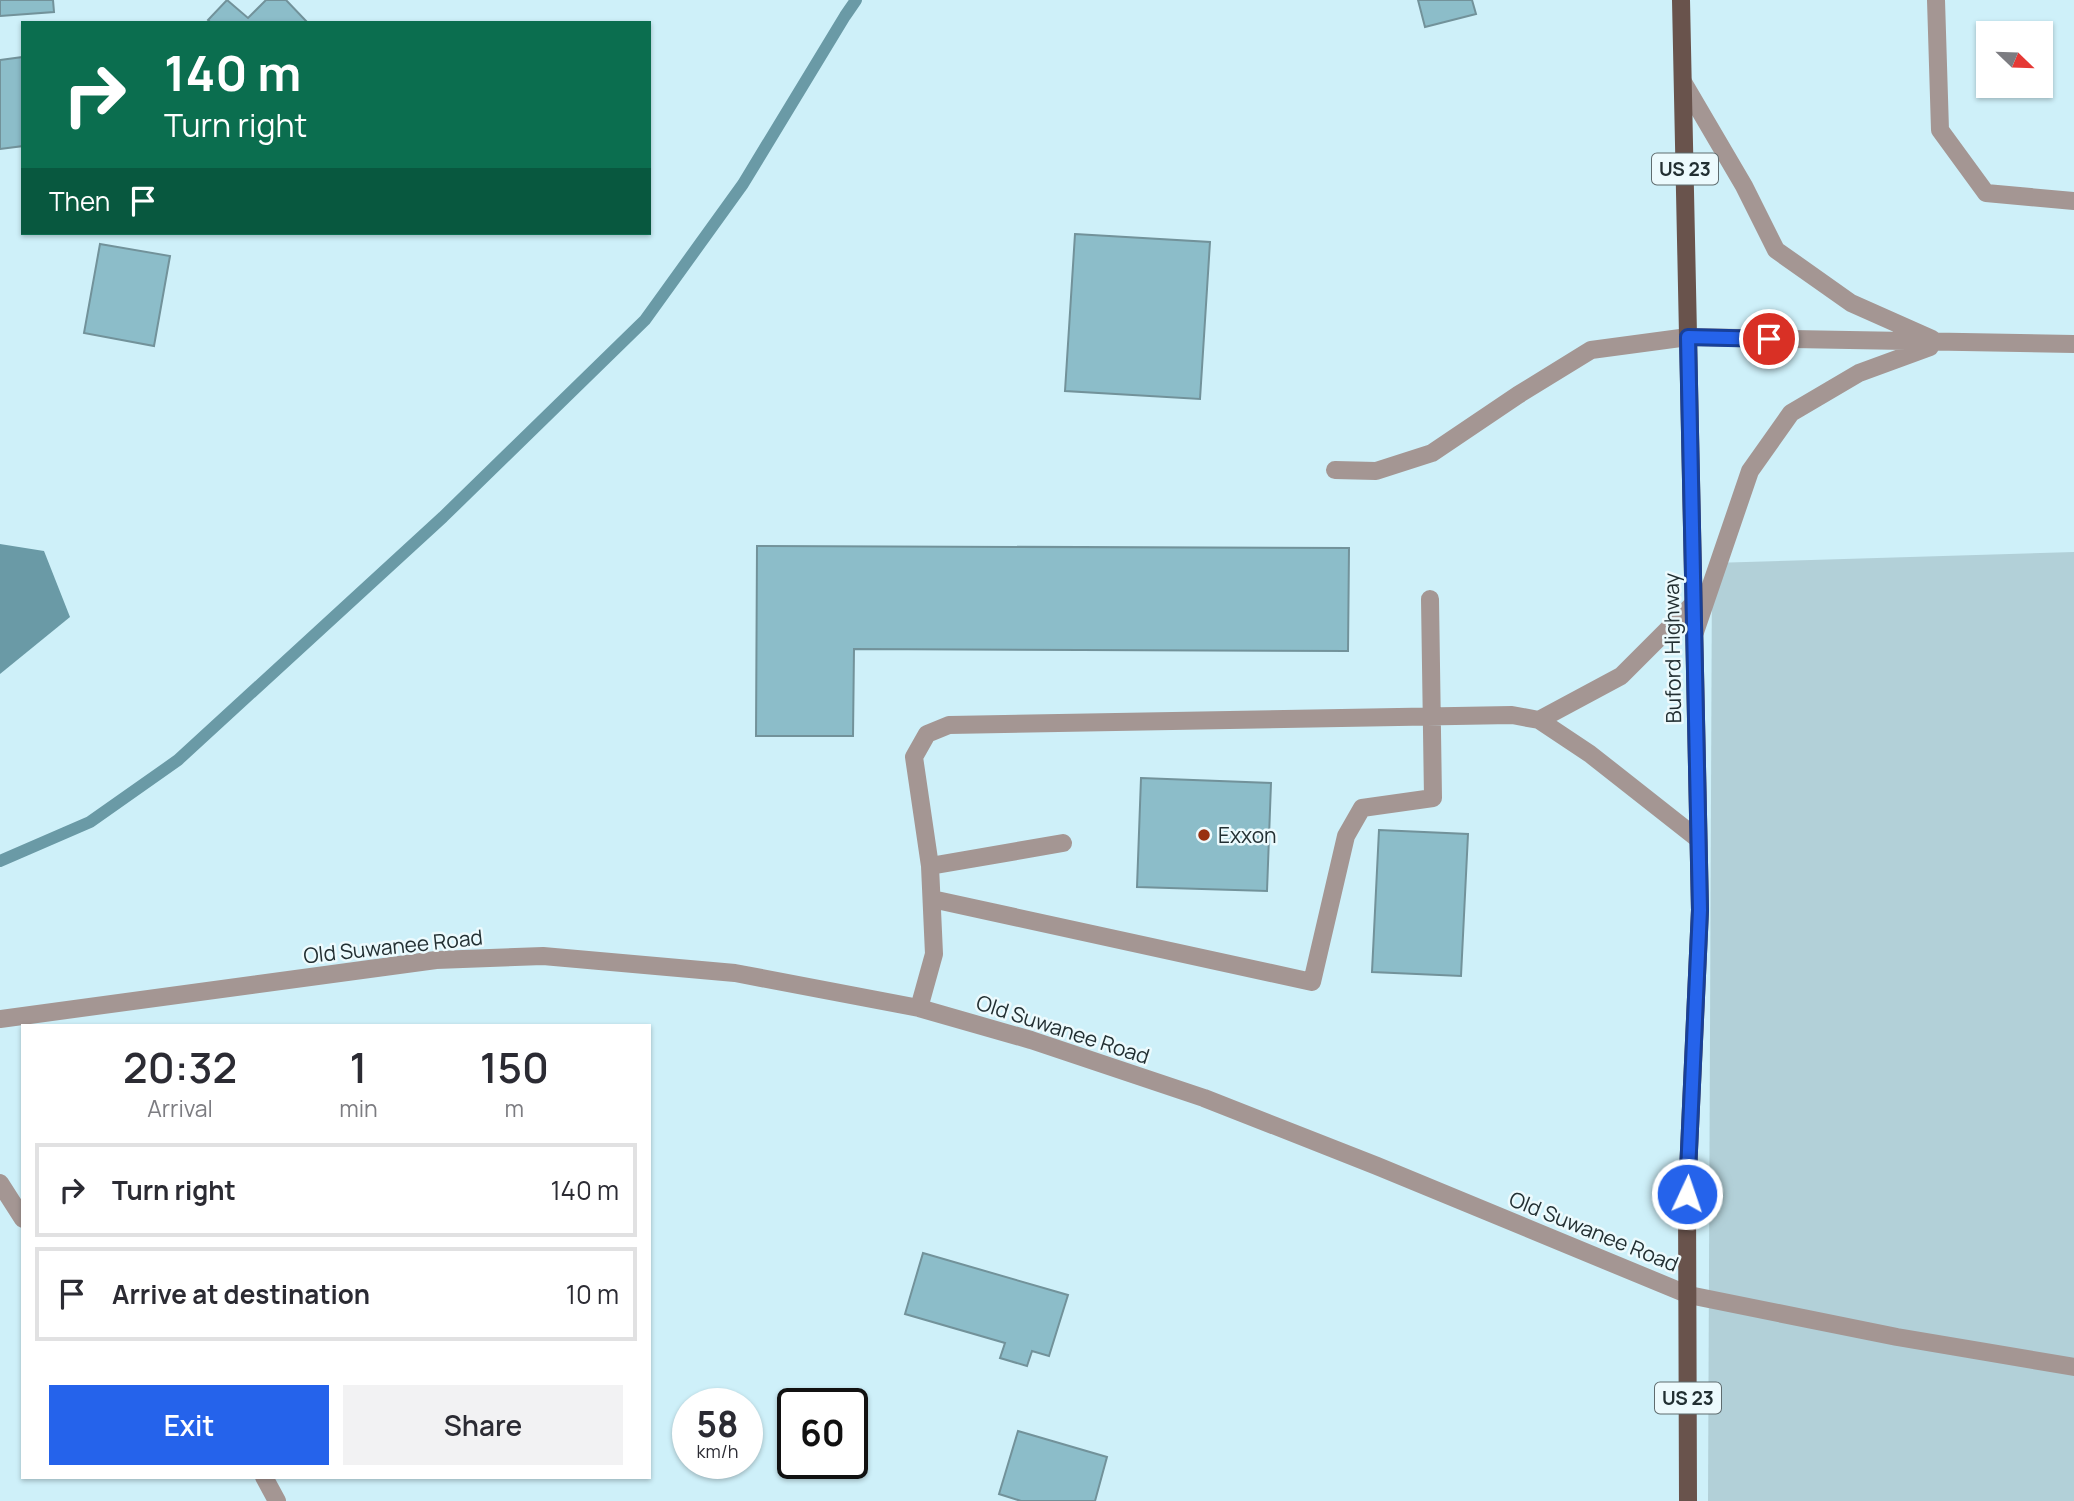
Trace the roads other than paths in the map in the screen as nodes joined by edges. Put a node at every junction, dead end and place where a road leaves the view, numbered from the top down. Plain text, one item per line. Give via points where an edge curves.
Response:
1 (1681, 0) edge
2 (1936, 0) edge
3 (1683, 82) junction
4 (2074, 201) edge
5 (1688, 337) junction
6 (1942, 343) junction
7 (2074, 344) edge
8 (1335, 470) dead end
9 (1430, 599) dead end
10 (1693, 604) junction
11 (1694, 635) junction
12 (1431, 717) junction
13 (1539, 720) junction
14 (1698, 839) junction
15 (1063, 843) dead end
16 (930, 866) junction
17 (932, 899) junction
18 (919, 1008) junction
19 (0, 1019) edge
20 (0, 1183) edge
21 (21, 1216) edge
22 (1689, 1295) junction
23 (2074, 1367) edge
24 (265, 1479) edge
25 (277, 1501) edge
26 (1688, 1501) edge

1 - 3 main road, Buford Highway / US 23
2 - 4 street via 1940,130 1986,193
3 - 5 main road, Buford Highway / US 23
3 - 6 street via 1776,250 1851,303
5 - 6 street
5 - 8 street via 1591,350 1432,453 1376,471
5 - 10 main road, Buford Highway / US 23
6 - 7 street
6 - 11 street via 1858,373 1791,413 1749,471
9 - 12 street
10 - 11 main road, Buford Highway / US 23
10 - 13 street via 1621,676
11 - 14 main road, Buford Highway / US 23
12 - 13 street via 1512,715
12 - 16 street via 949,725 927,734 914,757
12 - 17 street via 1433,799 1363,808 1346,836 1312,982
13 - 14 street via 1591,754
14 - 22 main road, Buford Highway / US 23 via 1700,910 1687,1194
15 - 16 street
16 - 17 street
17 - 18 street via 934,954
18 - 19 street, Old Suwanee Road via 735,973 544,956 436,960
18 - 22 street, Old Suwanee Road via 1204,1098
20 - 21 street
22 - 23 street, Old Suwanee Road
22 - 26 main road, US 23
24 - 25 street

